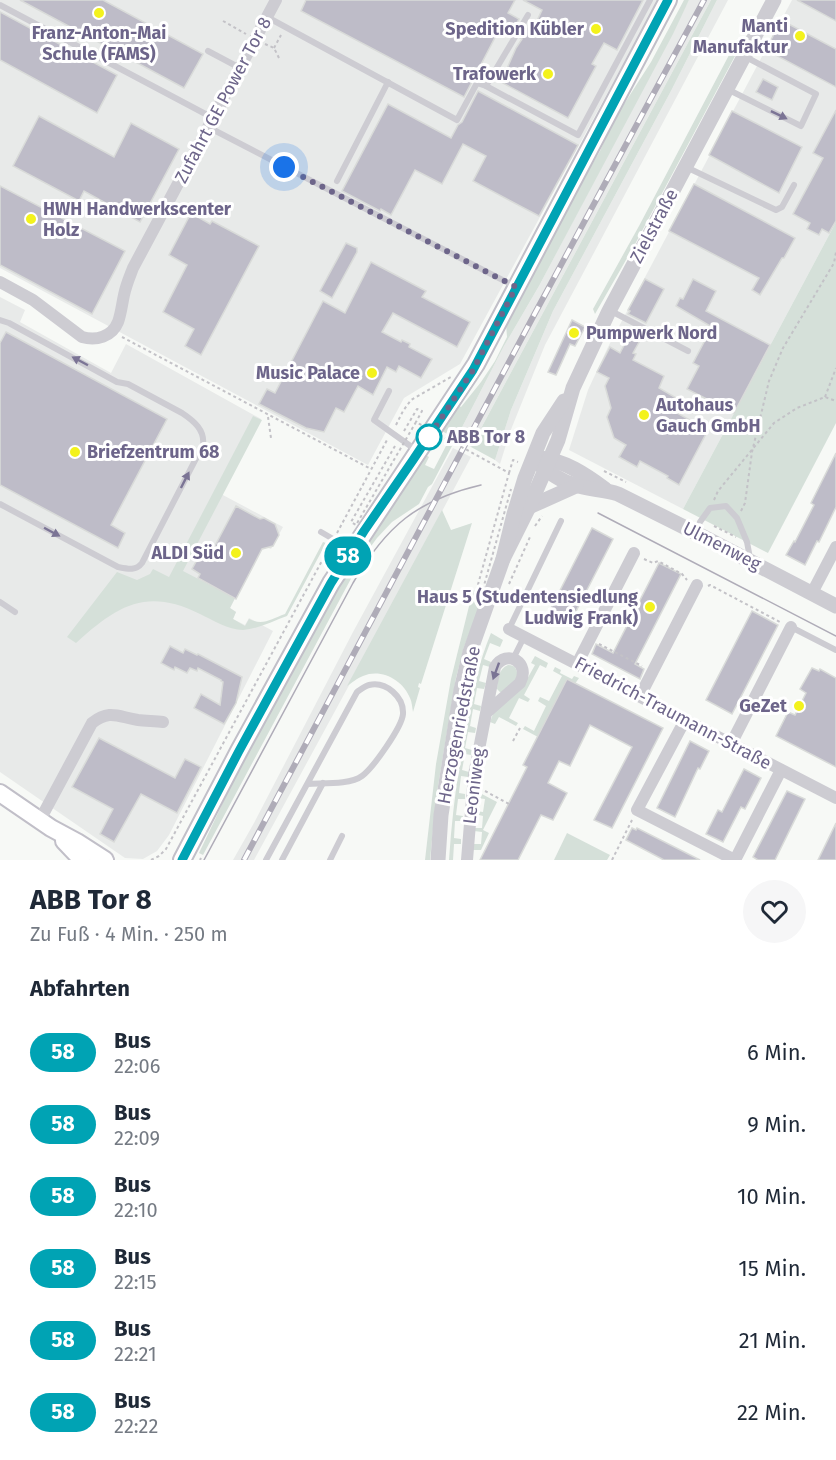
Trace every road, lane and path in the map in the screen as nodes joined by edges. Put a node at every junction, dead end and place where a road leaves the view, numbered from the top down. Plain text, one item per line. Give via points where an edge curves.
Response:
1 (276, 0) edge
2 (650, 0) edge
3 (668, 0) edge
4 (774, 0) edge
5 (0, 5) edge
6 (528, 15) dead end
7 (267, 17) junction
8 (286, 28) junction
9 (274, 48) dead end
10 (208, 51) dead end
11 (744, 56) junction
12 (240, 68) junction
13 (388, 82) junction
14 (486, 86) junction
15 (727, 89) junction
16 (211, 123) junction
17 (585, 139) junction
18 (686, 166) junction
19 (337, 181) dead end
20 (794, 184) dead end
21 (836, 252) edge
22 (835, 263) edge
23 (0, 282) edge
24 (516, 287) junction
25 (609, 310) junction
26 (0, 320) edge
27 (112, 331) junction
28 (687, 351) dead end
29 (836, 368) edge
30 (450, 378) dead end
31 (573, 388) junction
32 (389, 391) dead end
33 (825, 397) junction
34 (836, 401) edge
35 (268, 415) junction
36 (416, 422) junction
37 (406, 428) dead end
38 (392, 432) junction
39 (271, 438) dead end
40 (395, 446) dead end
41 (419, 452) junction
42 (752, 452) junction
43 (532, 458) junction
44 (518, 464) dead end
45 (547, 464) junction
46 (371, 469) junction
47 (509, 472) junction
48 (576, 486) junction
49 (511, 489) dead end
50 (607, 490) junction
51 (0, 504) edge
52 (528, 507) junction
53 (710, 508) junction
54 (544, 514) dead end
55 (737, 518) junction
56 (561, 521) dead end
57 (534, 527) dead end
58 (321, 532) dead end
59 (696, 532) junction
60 (531, 536) dead end
61 (333, 540) junction
62 (836, 547) edge
63 (352, 550) junction
64 (634, 553) joint
65 (504, 559) junction
66 (751, 561) junction
67 (510, 583) dead end
68 (697, 585) junction
69 (812, 593) junction
70 (0, 602) edge
71 (836, 606) edge
72 (15, 612) dead end
73 (791, 627) junction
74 (509, 629) joint
75 (524, 636) junction
76 (590, 639) junction
77 (836, 650) edge
78 (513, 658) junction
79 (577, 664) junction
80 (652, 672) junction
81 (640, 696) junction
82 (486, 713) junction
83 (686, 720) junction
84 (163, 722) dead end
85 (520, 728) dead end
86 (513, 741) dead end
87 (731, 744) junction
88 (781, 770) junction
89 (323, 783) junction
90 (308, 784) junction
91 (473, 785) junction
92 (0, 793) edge
93 (836, 798) edge
94 (509, 804) dead end
95 (638, 810) junction
96 (45, 824) junction
97 (342, 836) dead end
98 (166, 849) junction
99 (177, 856) edge
100 (82, 860) edge
101 (105, 860) edge
102 (152, 860) edge
103 (266, 860) edge
104 (282, 860) edge
105 (330, 860) edge
106 (438, 860) edge
107 (467, 860) edge
108 (612, 860) edge
109 (735, 860) edge

1 - 7 street, Zufahrt GE Power Tor 8
2 - 17 lane
3 - 17 main road
4 - 11 street, Zielstraße
5 - 16 lane
6 - 14 lane
7 - 8 lane
7 - 12 street, Zufahrt GE Power Tor 8
8 - 9 path
8 - 13 lane
10 - 12 lane
11 - 15 street, Zielstraße
15 -> 11 lane via 801,126 816,94
12 - 16 street, Zufahrt GE Power Tor 8
13 - 14 lane via 457,120 477,83
13 - 19 lane
14 - 17 lane
15 - 18 street, Zielstraße
16 - 24 lane
16 - 27 street, Zufahrt GE Power Tor 8 via 133,268 118,324
17 - 24 main road
18 - 20 lane via 776,210 782,207
18 - 25 street, Zielstraße
21 - 22 path
22 - 42 path via 783,348 769,381
23 - 27 street via 33,300 82,338 101,338
24 - 41 main road via 473,370
25 - 28 lane
25 - 31 street, Zielstraße
51 -> 26 lane via 112,564 133,569 142,562 204,439 199,428 183,413
27 - 35 path
29 - 33 path
30 - 38 path via 411,400
31 - 43 street, Herzogenriedstraße via 543,433
31 - 45 street, Zielstraße
32 - 38 lane via 374,420
33 - 34 path
33 - 42 path via 774,423
35 - 39 path
35 - 46 path
36 - 37 path via 422,411 417,409
36 - 40 path, bridge via 356,525 351,522
36 - 47 path, bridge
38 - 41 lane
38 - 46 path
41 - 63 main road
42 - 53 path via 718,491
42 - 55 path via 745,503
43 - 45 street, Ulmenweg
43 - 65 street, Herzogenriedstraße via 513,514
44 - 47 path via 513,460
45 - 48 street, Ulmenweg via 554,476
45 - 50 street, Ulmenweg via 588,476
45 - 52 street, Herzogenriedstraße
46 - 61 path
47 - 49 path, bridge via 477,588 483,589
48 - 50 street, Ulmenweg
48 - 52 street
50 - 59 street, Ulmenweg
52 - 65 street, Herzogenriedstraße
53 - 55 lane via 726,506
53 - 59 lane
54 - 57 path
55 - 66 lane
56 - 74 lane
58 - 61 lane
59 - 66 street, Ulmenweg
60 - 67 path
61 - 63 lane
61 - 98 path
62 - 69 street
63 - 99 main road
64 - 68 path via 666,565
64 - 76 street
65 - 106 street, Herzogenriedstraße via 461,690 441,815
66 - 69 street, Ulmenweg
68 - 73 path via 710,585
68 - 80 street
69 - 71 street, Ulmenweg
70 - 72 lane
73 - 77 lane
73 - 87 street
74 - 75 street, Friedrich-Traumann-Straße
75 - 78 lane
75 - 79 street, Friedrich-Traumann-Straße
76 - 79 street
76 - 80 path
78 -> 82 street, Leoniweg via 503,659 495,667
78 - 82 street via 521,664 523,678
79 - 81 street, Friedrich-Traumann-Straße
80 - 81 street
81 - 83 street, Friedrich-Traumann-Straße
82 - 91 street, Leoniweg
83 - 87 street, Friedrich-Traumann-Straße
83 - 95 street
84 - 96 street via 115,714 101,716 92,723
85 - 86 path
87 - 88 street, Friedrich-Traumann-Straße
88 - 93 street, Friedrich-Traumann-Straße
88 - 109 street
89 - 90 lane
89 - 90 lane via 362,776 399,727 402,704 387,687 369,685 357,692
89 - 104 lane
90 - 103 lane
91 - 94 path
91 - 107 street, Leoniweg
92 - 96 main road
95 - 108 path
95 - 109 street
96 - 100 main road
96 - 101 main road
97 - 105 lane
98 - 99 path
98 - 102 path

